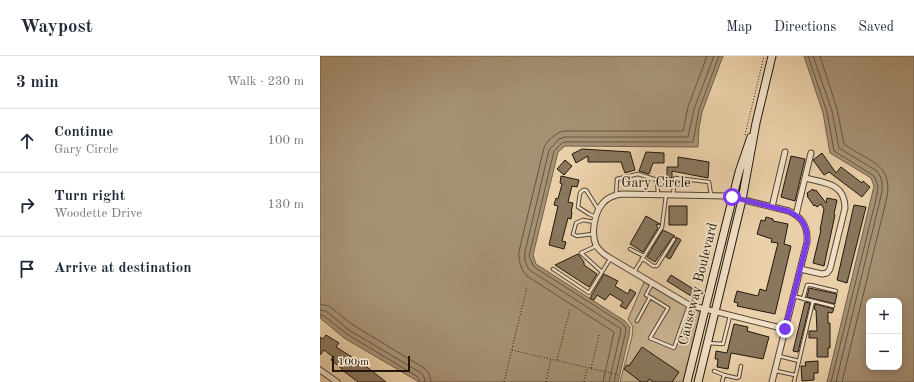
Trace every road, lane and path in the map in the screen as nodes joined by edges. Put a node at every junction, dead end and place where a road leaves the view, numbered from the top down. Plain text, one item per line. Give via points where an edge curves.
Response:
1 (772, 56) edge
2 (756, 123) junction
3 (785, 152) dead end
4 (811, 153) dead end
5 (805, 178) junction
6 (666, 194) junction
7 (673, 194) junction
8 (616, 195) junction
9 (658, 195) junction
10 (711, 195) junction
11 (732, 197) junction
12 (742, 200) junction
13 (772, 207) junction
14 (599, 210) junction
15 (796, 215) junction
16 (596, 220) junction
17 (594, 234) junction
18 (674, 239) dead end
19 (597, 246) junction
20 (630, 249) dead end
21 (643, 257) junction
22 (610, 258) junction
23 (553, 269) dead end
24 (800, 269) junction
25 (602, 272) junction
26 (634, 272) junction
27 (652, 284) junction
28 (527, 287) dead end
29 (836, 291) dead end
30 (793, 296) junction
31 (650, 297) junction
32 (803, 299) junction
33 (813, 301) junction
34 (689, 305) junction
35 (833, 306) dead end
36 (570, 310) dead end
37 (705, 310) junction
38 (716, 312) junction
39 (730, 316) junction
40 (637, 320) dead end
41 (785, 329) junction
42 (599, 335) dead end
43 (708, 343) junction
44 (512, 350) junction
45 (779, 356) junction
46 (551, 359) junction
47 (557, 360) junction
48 (799, 361) junction
49 (741, 366) dead end
50 (588, 367) junction
51 (591, 368) junction
52 (320, 370) edge
53 (775, 371) junction
54 (714, 372) dead end
55 (724, 374) junction
56 (620, 375) dead end
57 (795, 375) junction
58 (686, 381) edge
59 (336, 382) edge
60 (504, 382) edge
61 (546, 382) edge
62 (584, 382) edge
63 (698, 382) edge
64 (722, 382) edge
65 (772, 382) edge
66 (794, 382) edge

1 - 2 street, Causeway Boulevard
2 - 11 street, Causeway Boulevard
2 - 12 street, Causeway Boulevard
3 - 13 street
4 - 5 street
5 - 15 street
5 - 24 street via 836,187 842,192 845,208 830,269 822,274
6 - 7 street, Gary Circle
6 - 9 street, Gary Circle
6 - 21 lane via 663,224
7 - 10 street, Gary Circle
7 - 10 lane via 674,178 709,182
8 - 9 street, Gary Circle
8 - 9 lane via 617,179 638,174 657,180
8 - 14 street, Gary Circle via 601,205
10 - 11 street, Gary Circle
11 - 12 street, Gary Circle
11 - 37 street, Causeway Boulevard
12 - 13 street, Gary Circle
12 - 38 street, Causeway Boulevard
13 - 15 street, Gary Circle
14 - 16 street, Gary Circle
14 - 16 lane via 586,190 583,190 580,193 578,207
15 - 24 street via 806,227 807,234
16 - 17 street, Gary Circle
16 - 17 lane via 580,221 574,229 577,236
17 - 19 street, Gary Circle
18 - 21 lane via 657,266 653,266
19 - 22 street
19 - 25 lane via 581,253
20 - 21 lane
21 - 26 lane
22 - 25 lane
22 - 26 street
23 - 25 lane via 589,293
24 - 30 street
26 - 27 street
27 - 31 lane via 646,294
27 - 34 street
28 - 44 path
29 - 32 lane via 811,284 807,285
30 - 32 lane
30 - 41 street
31 - 34 lane via 668,308 650,338 674,348
31 - 40 lane
32 - 33 lane
33 - 35 lane
33 - 48 lane
34 - 37 street
36 - 47 path
37 - 38 street
37 - 58 street, Causeway Boulevard
38 - 39 street
38 - 43 street, Causeway Boulevard
39 - 41 street
39 - 43 lane via 723,344
41 - 45 street
42 - 51 path
43 - 63 street, Causeway Boulevard
44 - 46 path
44 - 60 path
45 - 48 lane
45 - 53 street
46 - 47 path
46 - 61 path
47 - 50 path
48 - 57 lane
49 - 55 lane via 737,378
50 - 51 path
50 - 62 path
51 - 56 path
52 - 59 street
53 - 57 lane
53 - 65 street
54 - 55 lane
55 - 64 lane
57 - 66 lane
58 - 63 street

